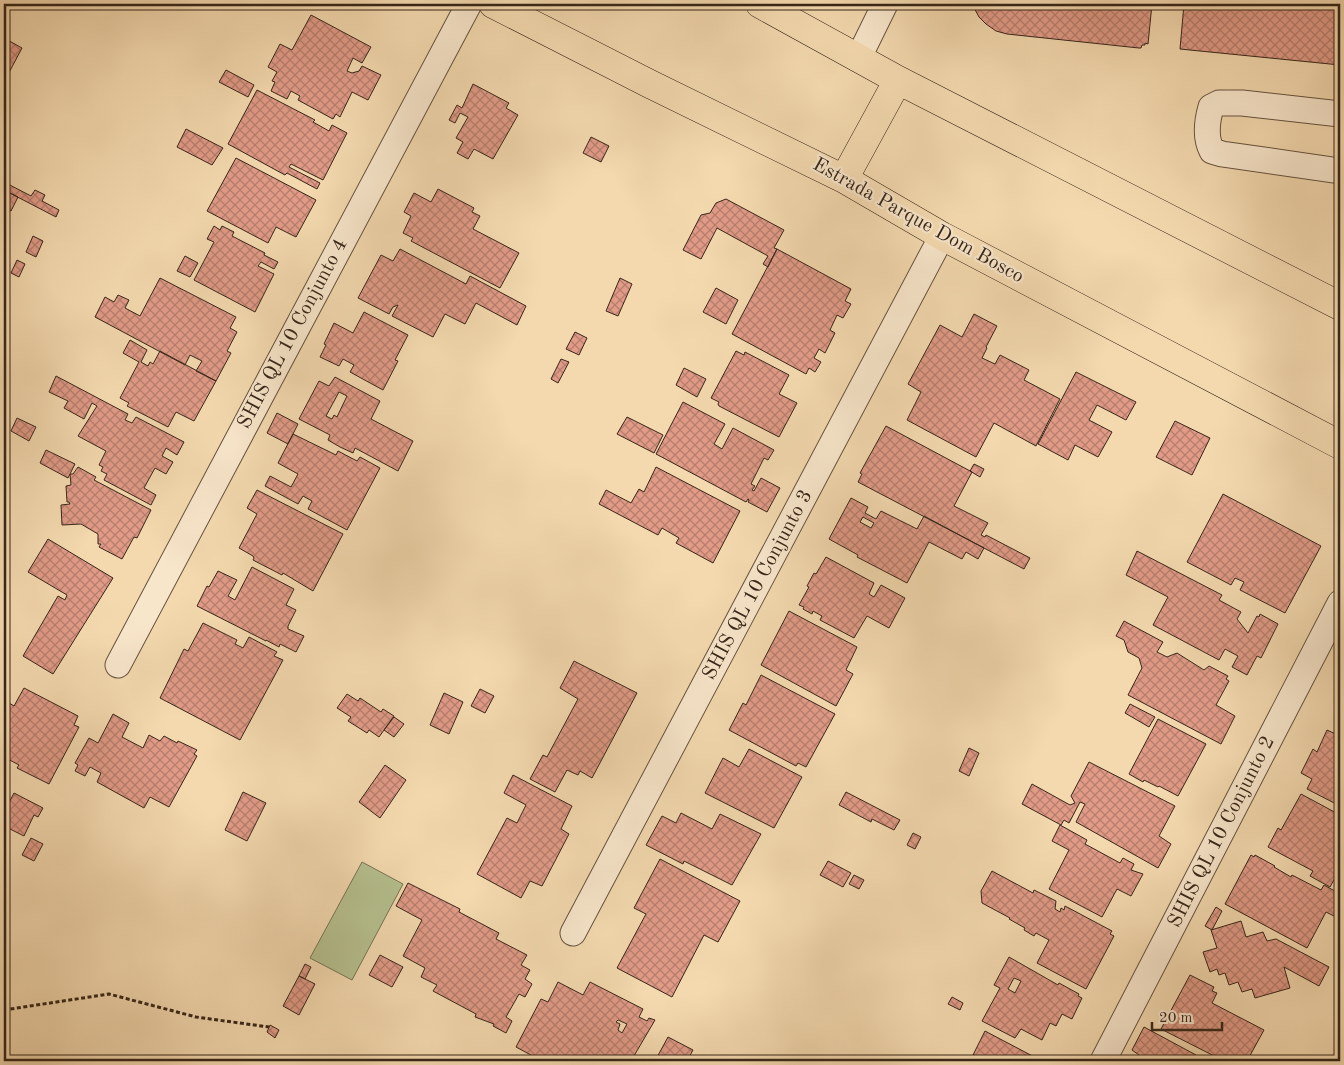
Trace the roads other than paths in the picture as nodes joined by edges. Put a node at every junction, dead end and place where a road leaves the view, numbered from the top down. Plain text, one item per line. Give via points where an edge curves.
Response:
1 (468, 4) edge
2 (493, 4) edge
3 (760, 4) edge
4 (885, 4) edge
5 (858, 59) junction
6 (898, 80) junction
7 (1340, 114) edge
8 (1340, 171) edge
9 (844, 179) junction
10 (942, 236) junction
11 (1340, 306) edge
12 (1340, 445) edge
13 (1340, 603) edge
14 (118, 665) dead end
15 (573, 934) dead end
16 (1103, 1061) edge

1 - 14 street, SHIS QL 10 Conjunto 4
2 - 9 main road, Estrada Parque Dom Bosco
3 - 5 main road
4 - 5 street
5 - 6 main road
6 - 9 main road
6 - 11 main road
7 - 8 street via 1218,103 1211,107 1207,143 1212,151 1222,154
9 - 10 main road, Estrada Parque Dom Bosco
10 - 12 main road, Estrada Parque Dom Bosco
10 - 15 street, SHIS QL 10 Conjunto 3
13 - 16 street, SHIS QL 10 Conjunto 2

